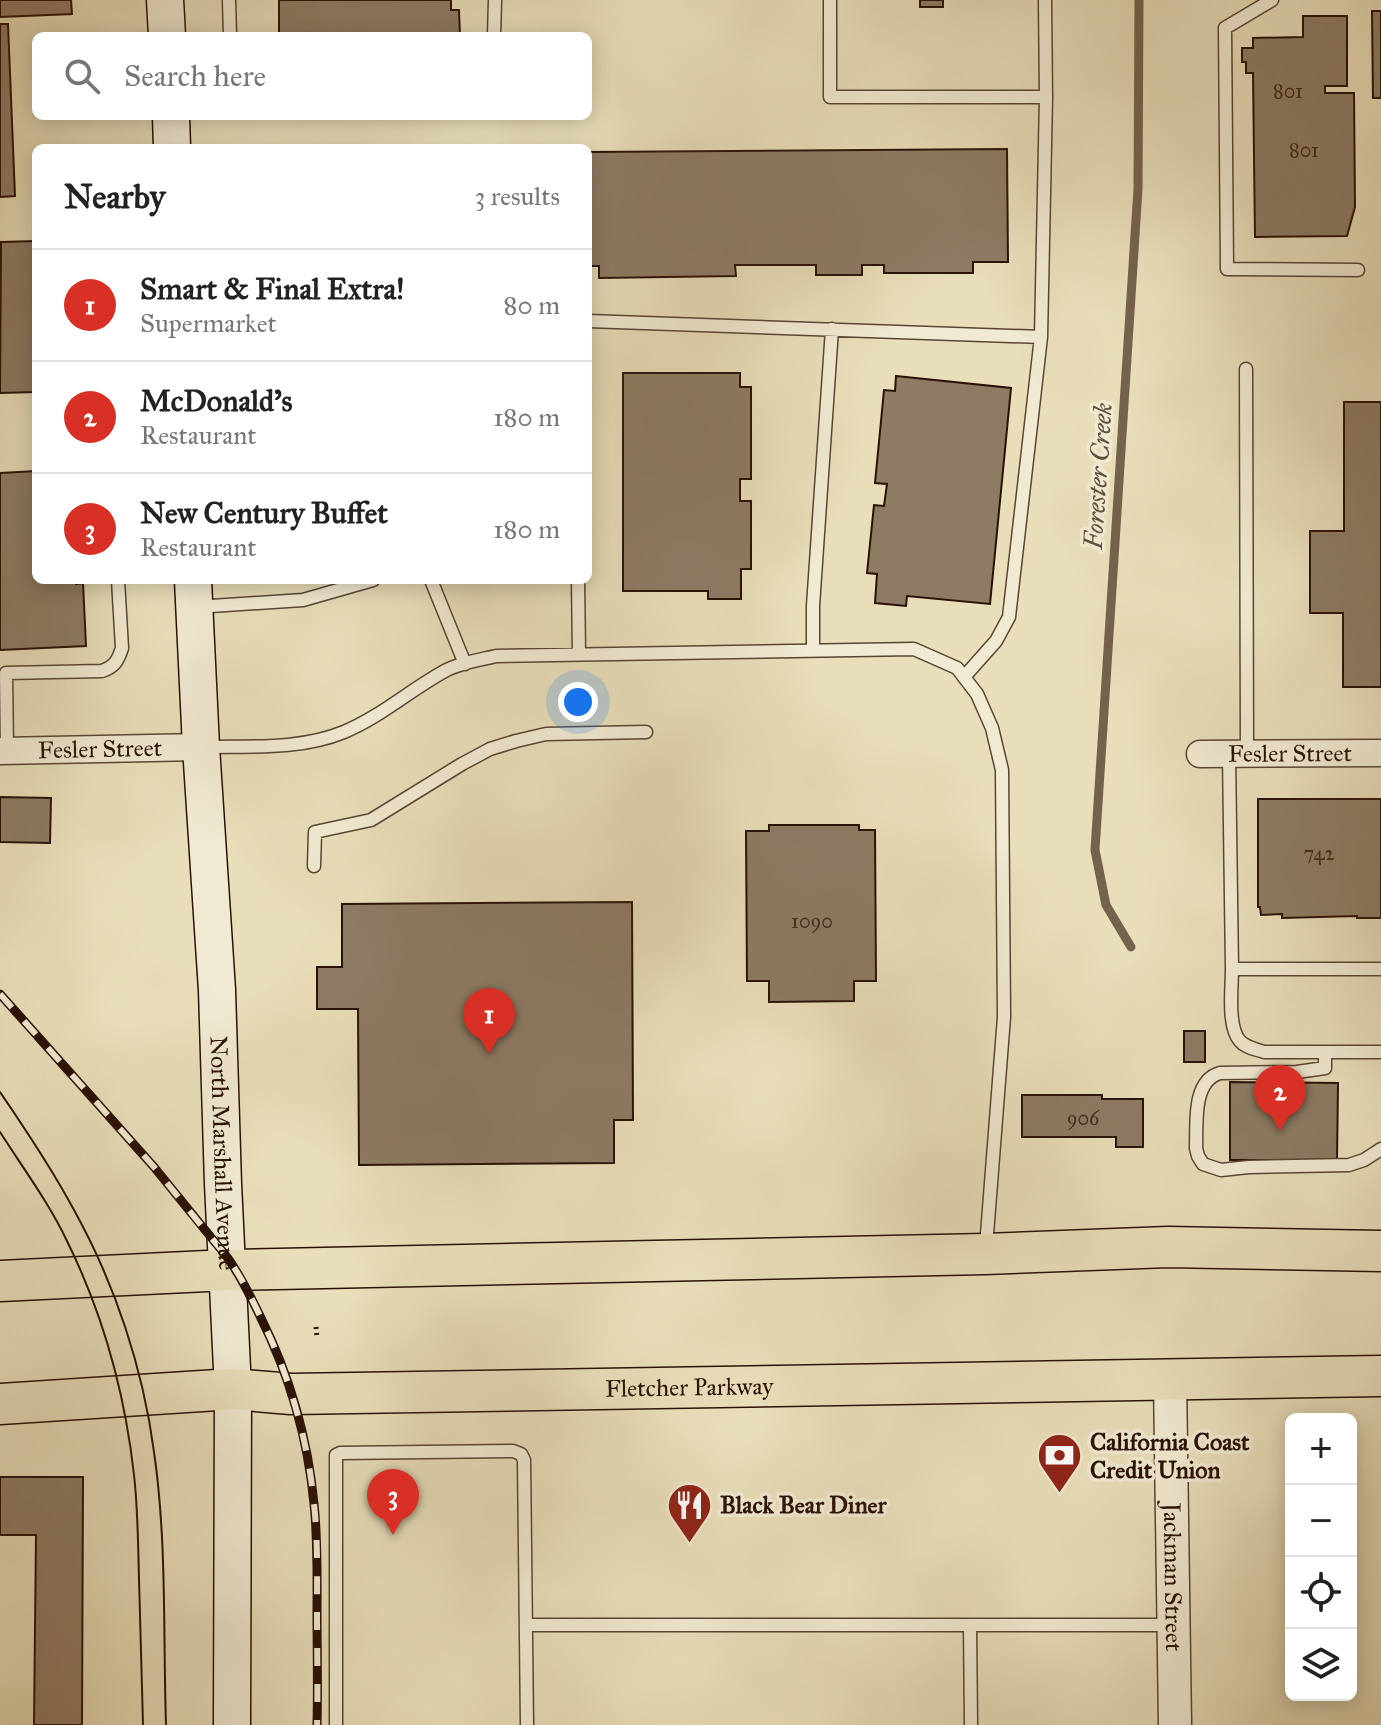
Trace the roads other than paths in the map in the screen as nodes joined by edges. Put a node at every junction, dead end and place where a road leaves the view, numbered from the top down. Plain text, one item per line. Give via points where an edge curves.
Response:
1 (165, 0) edge
2 (229, 0) edge
3 (495, 0) edge
4 (830, 0) edge
5 (1045, 0) edge
6 (1272, 0) edge
7 (167, 32) edge
8 (230, 32) edge
9 (494, 32) edge
10 (1046, 97) junction
11 (171, 120) edge
12 (172, 144) edge
13 (1358, 270) dead end
14 (592, 321) edge
15 (832, 329) junction
16 (1041, 337) junction
17 (1246, 369) dead end
18 (118, 584) edge
19 (359, 584) edge
20 (433, 584) edge
21 (578, 584) edge
22 (194, 594) edge
23 (813, 651) junction
24 (579, 654) junction
25 (465, 664) junction
26 (964, 677) junction
27 (646, 732) dead end
28 (201, 747) junction
29 (4, 750) edge
30 (1381, 753) edge
31 (1200, 754) dead end
32 (1238, 754) junction
33 (314, 866) dead end
34 (1232, 969) junction
35 (1381, 969) edge
36 (1325, 1052) junction
37 (1381, 1052) edge
38 (1381, 1149) edge
39 (1381, 1251) edge
40 (985, 1254) junction
41 (228, 1270) junction
42 (0, 1281) edge
43 (1381, 1376) edge
44 (1170, 1379) junction
45 (233, 1389) junction
46 (0, 1404) edge
47 (526, 1625) junction
48 (970, 1625) junction
49 (1174, 1625) junction
50 (232, 1725) edge
51 (336, 1725) edge
52 (527, 1725) edge
53 (971, 1725) edge
54 (1175, 1725) edge

1 - 7 main road
2 - 8 lane
3 - 9 lane
4 - 10 lane via 830,97
5 - 10 lane
6 - 13 lane via 1225,28 1227,269
10 - 16 lane
11 - 12 main road
14 - 15 lane
15 - 16 lane
15 - 23 lane
16 - 26 lane via 1009,617
17 - 32 lane
18 - 29 lane via 119,659 102,671 6,673
19 - 22 lane via 303,600
20 - 25 lane
21 - 24 lane
22 - 28 main road, North Marshall Avenue
23 - 24 lane
23 - 26 lane via 914,649 957,668
24 - 25 lane via 496,656
25 - 28 lane via 446,670 381,713 312,743
26 - 40 lane via 992,728 1002,770 1004,1017
27 - 33 lane via 546,734 490,749 371,820 315,832
28 - 29 street, Fesler Street
28 - 41 main road, North Marshall Avenue
30 - 32 street, Fesler Street
31 - 32 street, Fesler Street
32 - 34 lane
34 - 35 lane
34 - 36 lane via 1232,1022 1241,1042 1264,1052
36 - 37 lane
36 - 38 lane via 1325,1068 1213,1075 1199,1093 1198,1156 1203,1164 1221,1170 1349,1165
39 - 40 main road via 1168,1247
40 - 41 main road
41 - 42 main road
41 - 45 main road, North Marshall Avenue
43 - 44 main road, Fletcher Parkway
44 - 45 main road, Fletcher Parkway via 291,1394
44 - 49 street, Jackman Street
45 - 46 main road, Fletcher Parkway
45 - 50 main road, North Marshall Avenue
47 - 48 lane
47 - 51 lane via 521,1454 336,1455
47 - 52 lane
48 - 49 lane
48 - 53 lane
49 - 54 street, Jackman Street

